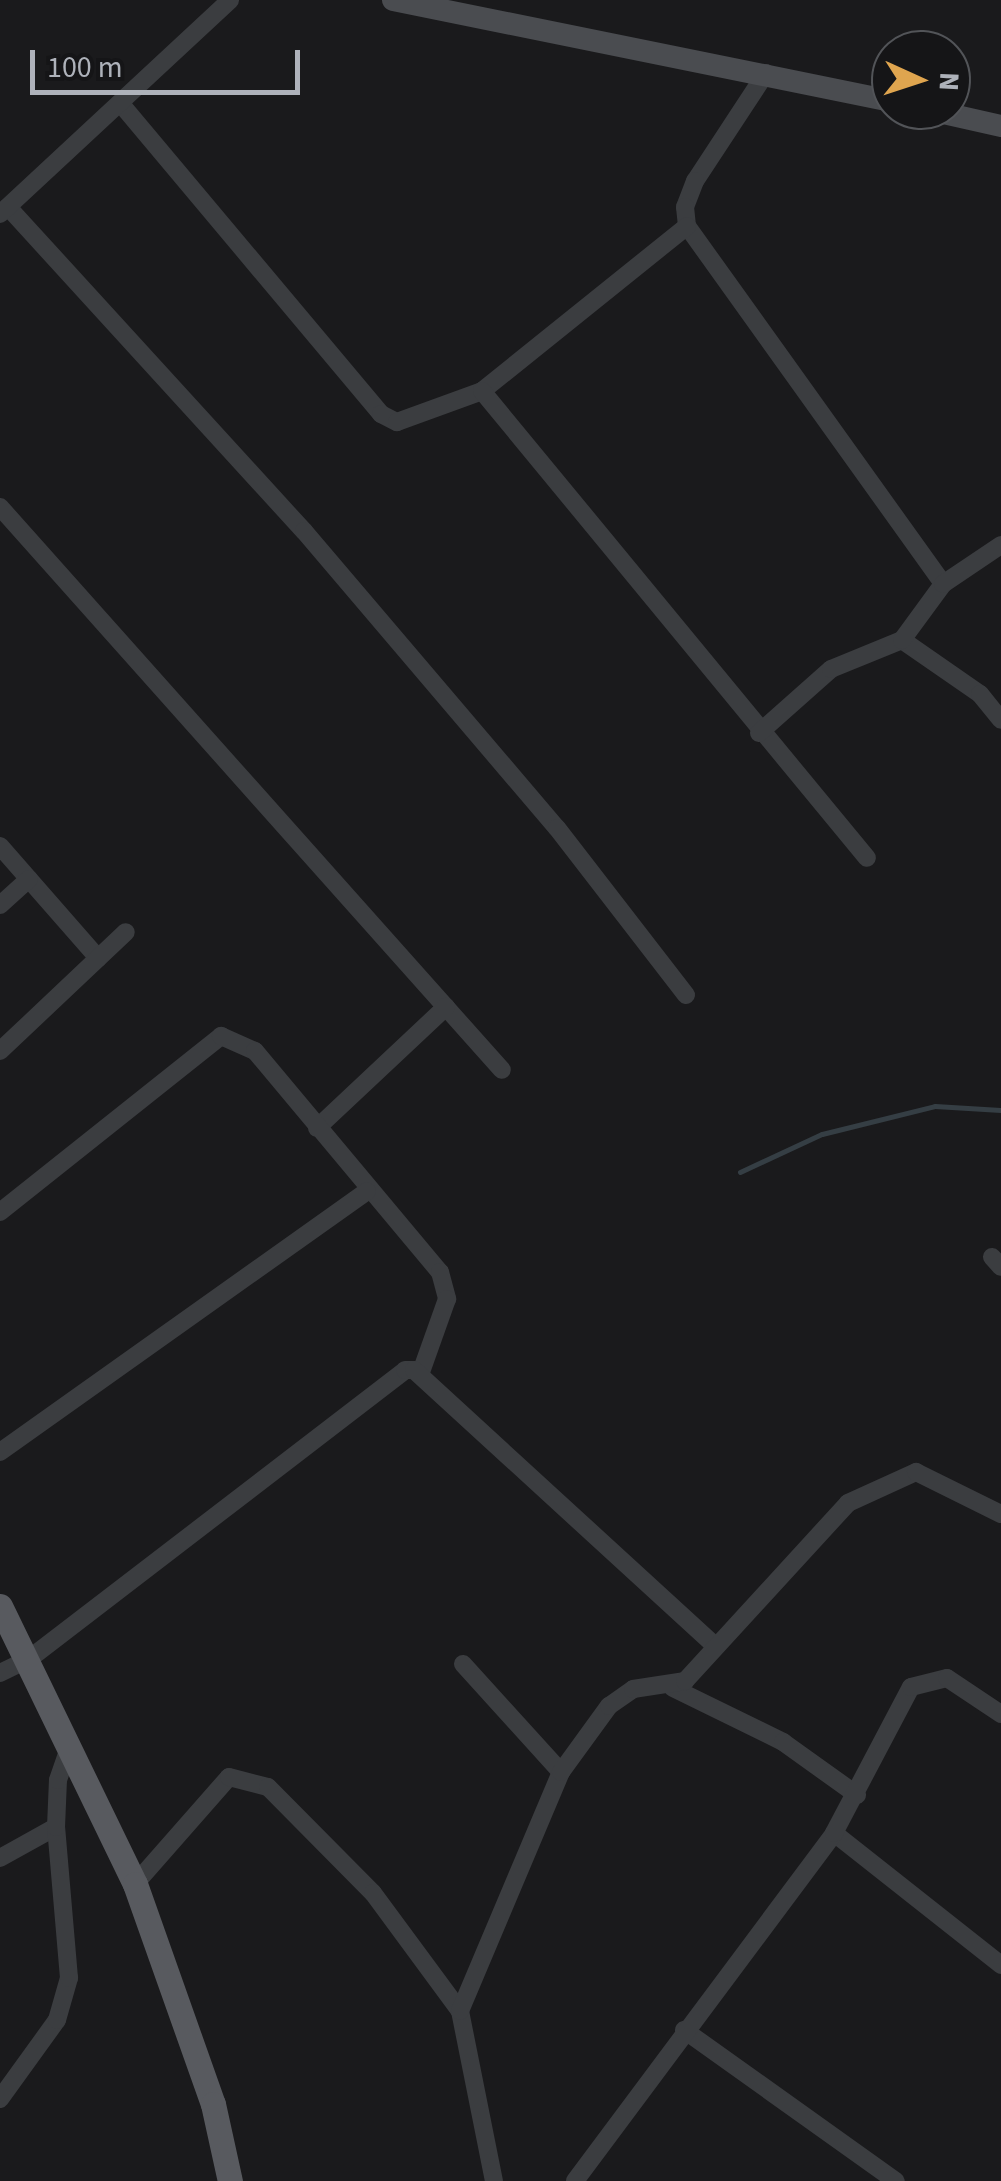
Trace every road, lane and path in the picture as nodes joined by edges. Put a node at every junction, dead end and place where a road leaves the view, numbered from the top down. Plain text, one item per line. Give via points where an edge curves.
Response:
1 (230, 0) edge
2 (393, 0) edge
3 (432, 3) edge
4 (766, 73) junction
5 (871, 97) edge
6 (121, 104) junction
7 (971, 119) edge
8 (1001, 126) edge
9 (4, 210) edge
10 (688, 226) junction
11 (482, 391) junction
12 (0, 507) edge
13 (1001, 544) edge
14 (943, 584) junction
15 (902, 640) junction
16 (1001, 720) edge
17 (759, 733) junction
18 (0, 846) edge
19 (867, 858) dead end
20 (28, 879) junction
21 (0, 905) edge
22 (126, 932) dead end
23 (98, 958) junction
24 (686, 995) dead end
25 (446, 1007) junction
26 (0, 1051) edge
27 (502, 1070) dead end
28 (317, 1128) junction
29 (367, 1191) junction
30 (0, 1212) edge
31 (421, 1372) junction
32 (0, 1452) edge
33 (1001, 1514) edge
34 (0, 1606) edge
35 (714, 1645) junction
36 (30, 1659) junction
37 (463, 1664) dead end
38 (0, 1673) edge
39 (673, 1688) junction
40 (1001, 1714) edge
41 (70, 1745) junction
42 (561, 1772) junction
43 (857, 1795) junction
44 (56, 1826) junction
45 (834, 1834) junction
46 (0, 1858) edge
47 (134, 1884) junction
48 (1001, 1965) edge
49 (460, 2010) junction
50 (684, 2030) junction
51 (0, 2099) edge
52 (230, 2181) edge
53 (494, 2181) edge
54 (575, 2181) edge
55 (896, 2181) edge

1 - 6 street
2 - 3 street
3 - 4 street
4 - 5 street
4 - 10 street via 694,182 684,207
6 - 9 street
6 - 11 street via 382,414 397,422
7 - 8 street
9 - 24 street via 316,546 557,828
10 - 11 street
10 - 14 street
11 - 17 street
12 - 25 street
13 - 14 street
14 - 15 street
15 - 16 street via 980,694
15 - 17 street via 830,669
17 - 19 street
18 - 20 street
20 - 21 street
20 - 23 street
22 - 23 street
23 - 26 street
25 - 27 street
25 - 28 street
28 - 29 street
28 - 30 street via 255,1051 220,1036
29 - 31 street via 440,1272 446,1299
29 - 32 street
31 - 35 street
31 - 36 street via 405,1370
33 - 35 street via 916,1472 848,1503
34 - 36 main road
35 - 39 street
36 - 38 street
36 - 41 main road
37 - 42 street
39 - 42 street via 633,1689 609,1706
39 - 43 street via 783,1742
40 - 43 street via 947,1678 911,1688
41 - 44 street via 58,1780
41 - 47 main road
42 - 49 street
43 - 45 street
44 - 46 street
44 - 51 street via 69,1978 57,2020
45 - 48 street
45 - 50 street
47 - 49 street via 228,1776 249,1777 268,1787 372,1893
47 - 52 main road via 213,2104
49 - 53 street
50 - 54 street
50 - 55 street

